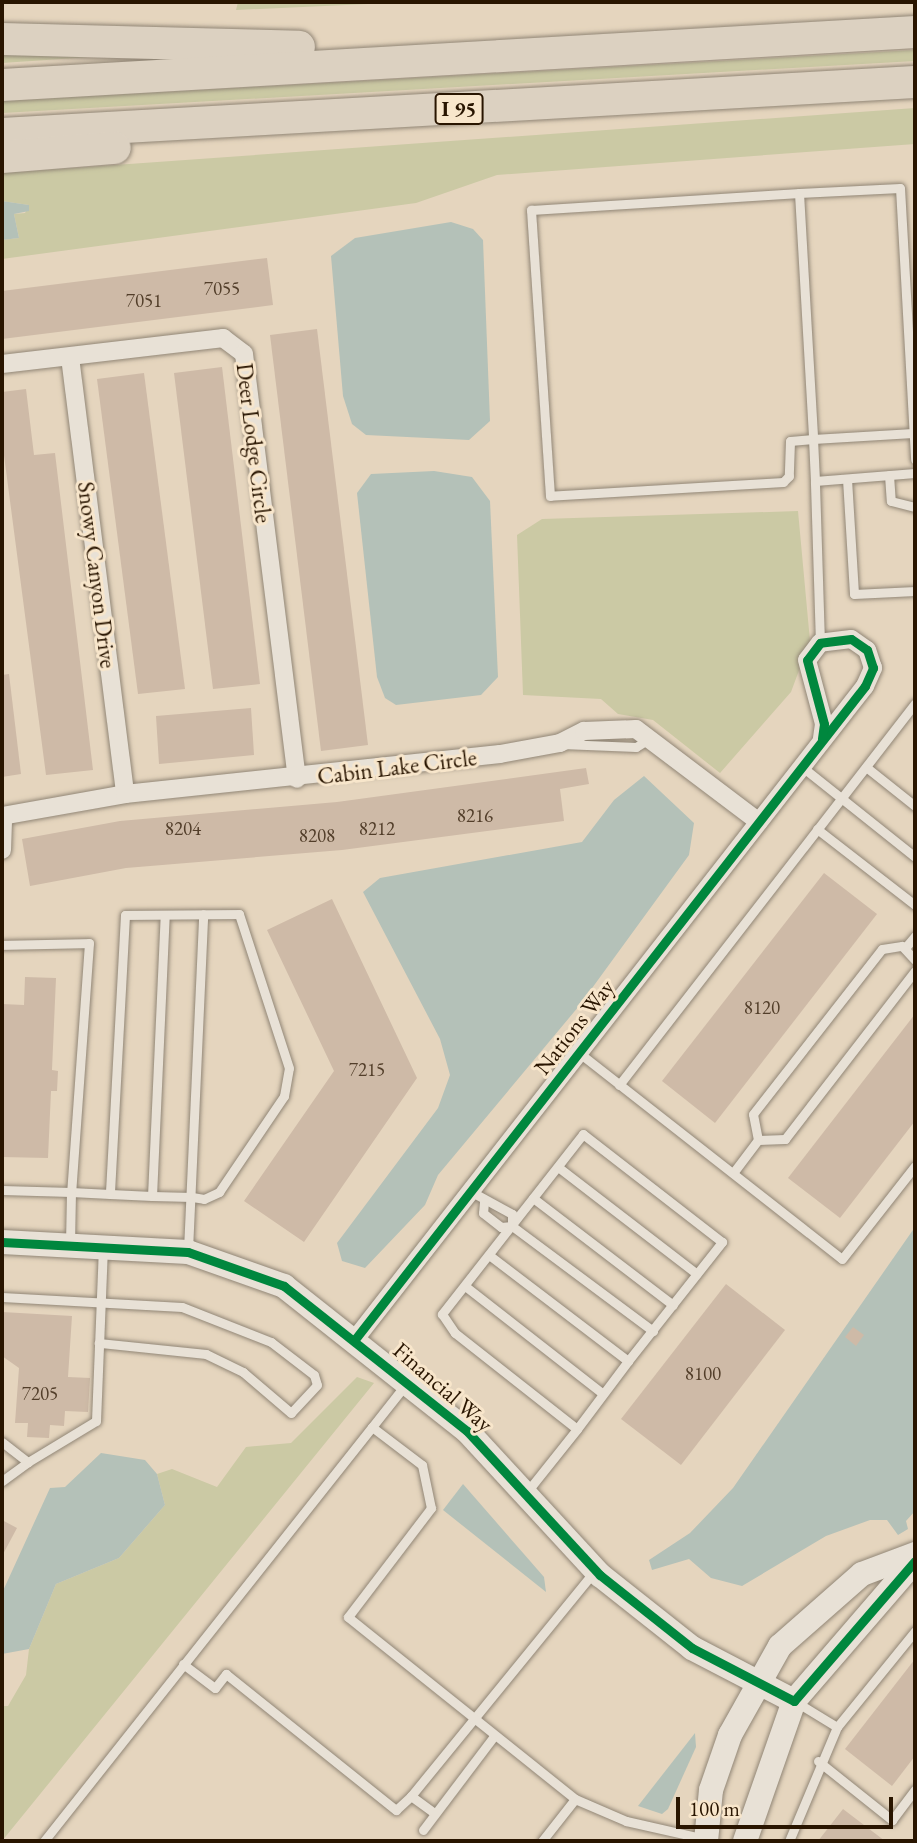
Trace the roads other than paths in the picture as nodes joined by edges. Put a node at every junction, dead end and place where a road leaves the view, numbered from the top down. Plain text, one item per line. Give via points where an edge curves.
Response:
1 (915, 32) edge
2 (2, 39) edge
3 (422, 59) junction
4 (915, 82) edge
5 (2, 85) edge
6 (525, 106) junction
7 (2, 134) edge
8 (2, 157) edge
9 (800, 193) junction
10 (70, 357) junction
11 (2, 365) edge
12 (914, 421) edge
13 (913, 433) junction
14 (813, 439) junction
15 (915, 460) edge
16 (915, 473) edge
17 (889, 475) junction
18 (847, 479) junction
19 (815, 481) junction
20 (915, 507) edge
21 (915, 591) edge
22 (820, 643) junction
23 (915, 703) edge
24 (822, 739) junction
25 (801, 766) junction
26 (866, 766) junction
27 (297, 779) junction
28 (125, 793) junction
29 (841, 799) junction
30 (915, 806) edge
31 (2, 816) edge
32 (759, 822) junction
33 (817, 830) junction
34 (2, 850) edge
35 (915, 857) edge
36 (915, 905) edge
37 (203, 914) junction
38 (165, 915) junction
39 (915, 936) edge
40 (2, 945) edge
41 (905, 948) junction
42 (915, 960) edge
43 (915, 971) edge
44 (578, 1052) junction
45 (620, 1085) junction
46 (758, 1140) junction
47 (915, 1166) edge
48 (558, 1167) junction
49 (733, 1173) junction
50 (2, 1190) edge
51 (71, 1192) junction
52 (110, 1194) junction
53 (152, 1196) junction
54 (192, 1197) junction
55 (477, 1197) junction
56 (533, 1198) junction
57 (512, 1226) junction
58 (2, 1241) edge
59 (69, 1245) junction
60 (103, 1246) junction
61 (188, 1252) junction
62 (489, 1255) junction
63 (697, 1274) junction
64 (465, 1286) junction
65 (2, 1297) edge
66 (100, 1301) junction
67 (673, 1305) junction
68 (653, 1331) junction
69 (356, 1338) junction
70 (99, 1343) junction
71 (628, 1361) junction
72 (409, 1381) junction
73 (603, 1394) junction
74 (372, 1427) junction
75 (577, 1429) junction
76 (2, 1442) edge
77 (28, 1462) junction
78 (2, 1481) edge
79 (525, 1494) junction
80 (915, 1555) edge
81 (915, 1561) edge
82 (596, 1570) junction
83 (915, 1631) edge
84 (183, 1664) junction
85 (756, 1682) junction
86 (794, 1701) junction
87 (473, 1718) junction
88 (836, 1727) junction
89 (494, 1736) junction
90 (818, 1761) junction
91 (915, 1790) edge
92 (411, 1796) junction
93 (575, 1799) junction
94 (434, 1813) junction
95 (423, 1830) dead end
96 (44, 1841) edge
97 (542, 1841) edge
98 (709, 1841) edge
99 (745, 1841) edge
100 (789, 1841) edge

1 - 3 highway, I 95
2 - 3 highway via 360,47
3 - 5 highway, I 95
4 - 6 highway, I 95
6 - 7 highway, I 95
6 - 8 highway
9 - 12 lane via 900,188
9 - 14 lane
9 - 14 lane via 531,210 550,496 783,482 792,469 790,441
10 - 11 street, Deer Lodge Circle
10 - 27 street, Deer Lodge Circle via 223,338 244,354
10 - 28 street, Snowy Canyon Drive
12 - 13 lane
13 - 14 lane
13 - 15 lane
14 - 19 lane
16 - 17 lane
17 - 18 lane
17 - 20 lane via 891,501
18 - 19 lane
18 - 21 lane via 854,594
19 - 22 lane
22 - 24 street via 807,660 824,724
22 - 24 street, Nations Way via 850,639 867,650 873,668
23 - 26 lane
24 - 25 street, Nations Way
25 - 29 lane
25 - 32 street, Nations Way
26 - 29 lane
26 - 30 lane
27 - 28 street, Cabin Lake Circle
27 - 32 street, Cabin Lake Circle via 560,743 584,731 636,729
28 - 31 street, Cabin Lake Circle
29 - 33 lane
29 - 35 lane
31 - 34 street
32 - 44 street, Nations Way
33 - 36 lane
33 - 45 lane
37 - 38 lane
37 - 54 lane
37 - 54 lane via 239,914 289,1068 284,1096 219,1192
38 - 52 lane via 125,915
38 - 53 lane
39 - 41 lane
40 - 51 lane via 89,943
41 - 42 lane
41 - 46 lane via 882,949 753,1114
43 - 46 lane via 785,1139
44 - 45 lane
44 - 55 street, Nations Way
45 - 49 lane
46 - 49 lane
47 - 49 lane via 842,1259
48 - 56 lane
48 - 63 lane
48 - 63 lane via 583,1134 722,1242
50 - 51 lane
51 - 52 lane
51 - 59 lane
52 - 53 lane
53 - 54 lane
54 - 61 lane
55 - 57 lane via 483,1213 501,1227
55 - 57 lane via 492,1199 512,1214
55 - 69 street, Nations Way
56 - 57 lane
56 - 67 lane
57 - 62 lane
57 - 68 lane
58 - 59 street, Financial Way
59 - 60 street, Financial Way
60 - 61 street, Financial Way
60 - 66 lane
61 - 69 street, Financial Way via 284,1286
62 - 64 lane
62 - 71 lane
63 - 67 lane
64 - 73 lane
64 - 75 lane via 442,1314 455,1333
65 - 66 lane
66 - 70 lane
66 - 70 lane via 182,1307 236,1326 271,1342 314,1375 317,1385 291,1413 243,1373 206,1354
67 - 68 lane
68 - 71 lane
69 - 72 street, Financial Way
70 - 77 lane via 96,1422
71 - 73 lane
72 - 74 lane
72 - 79 street, Financial Way
73 - 75 lane
74 - 84 lane
74 - 87 lane via 422,1465 431,1508 348,1617
75 - 79 lane
76 - 77 lane
77 - 78 lane
79 - 82 street, Financial Way
80 - 85 street via 862,1574 818,1608
81 - 86 street
82 - 85 street, Financial Way via 692,1648
82 - 87 lane
83 - 88 lane
84 - 92 lane via 215,1688 226,1674 397,1810
84 - 96 lane
85 - 86 street, Financial Way
85 - 98 street via 711,1790
86 - 88 lane
86 - 99 street
87 - 89 lane
87 - 92 lane
88 - 90 lane
89 - 93 lane
89 - 94 lane
90 - 91 lane via 892,1820
90 - 100 lane
92 - 94 lane
93 - 97 lane
93 - 98 lane via 626,1821
94 - 95 lane

